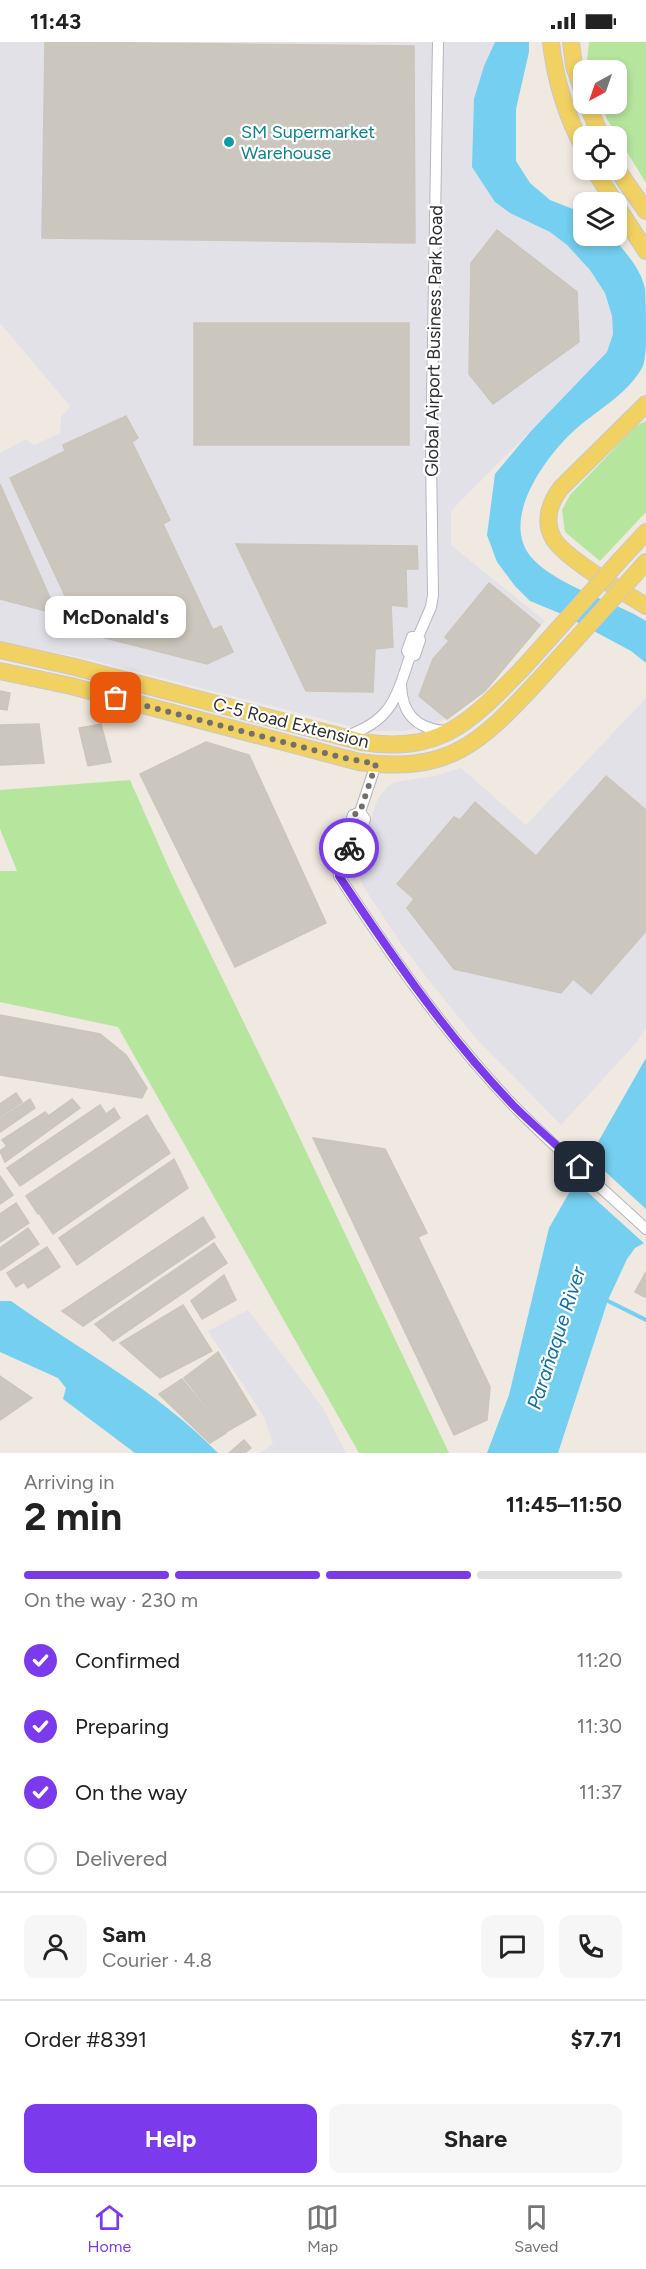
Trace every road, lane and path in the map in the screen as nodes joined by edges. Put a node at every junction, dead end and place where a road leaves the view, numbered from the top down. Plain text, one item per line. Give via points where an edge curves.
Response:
1 (438, 42) edge
2 (551, 42) edge
3 (571, 42) edge
4 (573, 60) edge
5 (573, 126) edge
6 (624, 180) edge
7 (646, 211) edge
8 (627, 221) edge
9 (646, 251) edge
10 (646, 404) edge
11 (646, 532) edge
12 (642, 567) edge
13 (646, 606) edge
14 (0, 650) edge
15 (75, 667) junction
16 (0, 671) edge
17 (401, 683) junction
18 (71, 686) junction
19 (447, 732) junction
20 (345, 737) junction
21 (376, 764) junction
22 (646, 1229) edge

1 - 17 street, Global Airport Business Park Road via 432,595 417,650 410,656
2 - 5 main road via 561,99
3 - 4 main road
6 - 7 main road
8 - 9 main road
10 - 13 main road via 561,488 551,505 548,521 551,536 565,552
11 - 19 main road, C-5 Road Extension, bridge via 522,669 473,717
12 - 21 main road, C-5 Road Extension, bridge via 486,734 467,747 422,763
14 - 15 main road, C-5 Road Extension
15 - 18 main road
15 - 20 main road, C-5 Road Extension
16 - 18 main road, C-5 Road Extension
17 - 19 street via 404,704 414,720 430,730
17 - 20 street, Global Airport Business Park Road via 378,721
18 - 21 main road, C-5 Road Extension
19 - 20 main road, C-5 Road Extension via 402,746
21 - 22 street via 360,812 351,821 348,831 353,838 339,876 390,953 513,1105

